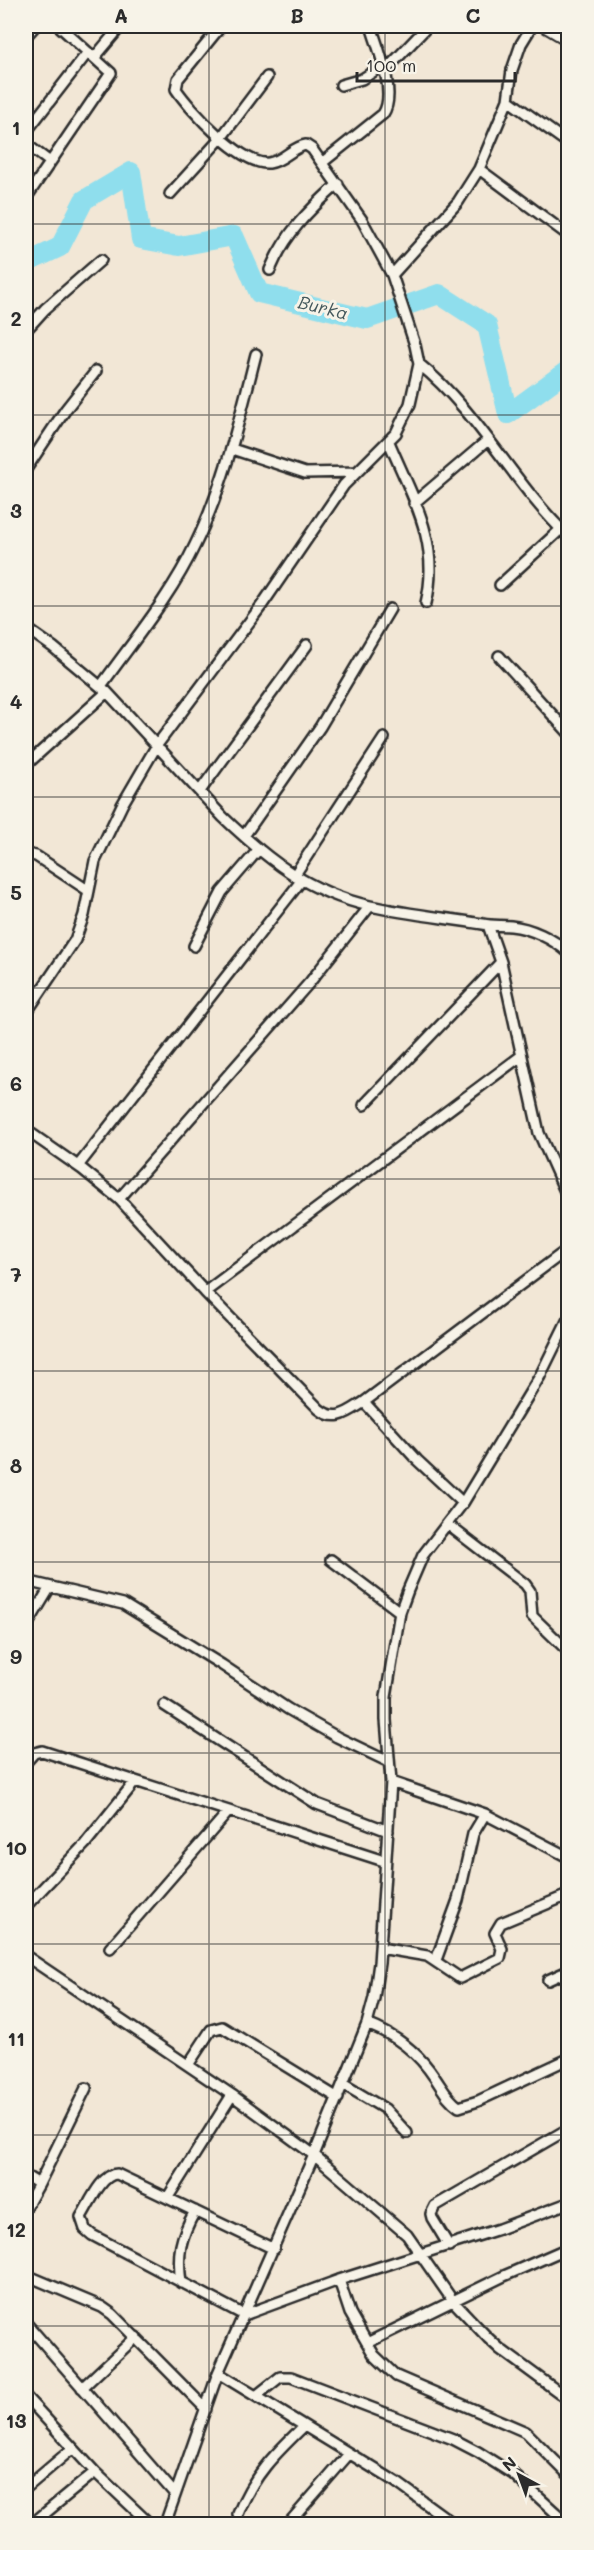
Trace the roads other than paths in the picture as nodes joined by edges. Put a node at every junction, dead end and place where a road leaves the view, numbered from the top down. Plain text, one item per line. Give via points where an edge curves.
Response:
1 (35, 26) edge
2 (59, 26) edge
3 (121, 26) edge
4 (221, 26) edge
5 (371, 26) edge
6 (428, 26) edge
7 (532, 26) edge
8 (546, 26) edge
9 (26, 36) edge
10 (568, 39) edge
11 (92, 55) junction
12 (383, 69) junction
13 (267, 77) dead end
14 (341, 85) dead end
15 (508, 100) junction
16 (26, 132) edge
17 (221, 138) junction
18 (568, 143) edge
19 (26, 144) edge
20 (50, 162) junction
21 (323, 162) junction
22 (479, 169) junction
23 (338, 184) junction
24 (170, 194) dead end
25 (26, 198) edge
26 (568, 235) edge
27 (101, 260) dead end
28 (270, 270) dead end
29 (392, 275) junction
30 (26, 330) edge
31 (256, 354) dead end
32 (419, 364) junction
33 (96, 371) dead end
34 (488, 440) junction
35 (389, 442) junction
36 (232, 449) junction
37 (26, 469) edge
38 (356, 472) junction
39 (414, 502) junction
40 (561, 529) junction
41 (568, 536) edge
42 (500, 585) dead end
43 (426, 603) dead end
44 (390, 609) dead end
45 (26, 628) edge
46 (307, 645) dead end
47 (499, 656) dead end
48 (104, 689) junction
49 (568, 732) edge
50 (384, 738) dead end
51 (157, 745) junction
52 (26, 765) edge
53 (200, 791) junction
54 (243, 837) junction
55 (259, 849) junction
56 (26, 854) edge
57 (297, 878) junction
58 (89, 891) junction
59 (370, 906) junction
60 (488, 925) junction
61 (568, 938) edge
62 (194, 946) dead end
63 (565, 949) edge
64 (501, 962) junction
65 (26, 1013) edge
66 (521, 1056) junction
67 (364, 1105) dead end
68 (26, 1130) edge
69 (78, 1166) junction
70 (568, 1198) edge
71 (119, 1199) junction
72 (568, 1249) edge
73 (205, 1292) junction
74 (568, 1319) edge
75 (364, 1402) junction
76 (463, 1503) junction
77 (447, 1524) junction
78 (331, 1560) dead end
79 (26, 1581) edge
80 (49, 1589) junction
81 (400, 1612) junction
82 (26, 1627) edge
83 (568, 1651) edge
84 (164, 1705) dead end
85 (26, 1762) edge
86 (389, 1762) junction
87 (391, 1782) junction
88 (134, 1783) junction
89 (229, 1810) junction
90 (485, 1814) junction
91 (388, 1831) junction
92 (568, 1857) edge
93 (384, 1861) junction
94 (568, 1895) edge
95 (26, 1906) edge
96 (110, 1948) dead end
97 (380, 1948) junction
98 (26, 1956) edge
99 (436, 1960) junction
100 (568, 1971) edge
101 (548, 1980) dead end
102 (367, 2024) junction
103 (568, 2059) edge
104 (188, 2065) junction
105 (343, 2084) junction
106 (86, 2088) dead end
107 (232, 2095) junction
108 (338, 2098) junction
109 (568, 2129) edge
110 (407, 2133) dead end
111 (314, 2155) junction
112 (26, 2176) edge
113 (39, 2184) junction
114 (168, 2197) junction
115 (568, 2203) edge
116 (26, 2207) edge
117 (195, 2211) junction
118 (449, 2246) junction
119 (274, 2248) junction
120 (568, 2248) edge
121 (421, 2254) junction
122 (26, 2274) edge
123 (339, 2280) junction
124 (181, 2283) junction
125 (453, 2301) junction
126 (244, 2315) junction
127 (26, 2323) edge
128 (136, 2337) junction
129 (367, 2343) junction
130 (218, 2373) junction
131 (82, 2388) junction
132 (256, 2396) junction
133 (26, 2397) edge
134 (568, 2398) edge
135 (206, 2409) junction
136 (304, 2426) junction
137 (72, 2448) junction
138 (349, 2454) junction
139 (95, 2472) junction
140 (568, 2474) edge
141 (26, 2488) edge
142 (176, 2494) junction
143 (238, 2514) dead end
144 (32, 2524) edge
145 (150, 2524) edge
146 (165, 2524) edge
147 (288, 2524) edge
148 (454, 2524) edge
149 (568, 2524) edge

1 - 9 street
2 - 11 street
3 - 11 street
4 - 17 street via 176,84 182,97
5 - 12 street
6 - 12 street
7 - 15 street via 512,70
8 - 10 street
11 - 16 street
11 - 20 street via 109,69 110,78
12 - 14 street
12 - 21 street via 389,98 383,114
13 - 17 street
15 - 18 street
15 - 22 street
17 - 21 street via 263,164 273,163 306,145
17 - 24 street
19 - 20 street
20 - 25 street
21 - 23 street
22 - 26 street
22 - 29 street via 458,202
23 - 28 street via 305,214 282,243
23 - 29 street
27 - 30 street
29 - 32 street
31 - 36 street
32 - 34 street via 456,400
32 - 35 street via 410,404
33 - 37 street via 60,416
34 - 39 street
34 - 40 street
35 - 38 street
35 - 39 street
36 - 38 street via 305,473
36 - 48 street via 195,545
38 - 51 street
39 - 43 street via 431,559
40 - 41 street
40 - 42 street
44 - 54 street via 320,727
45 - 48 street
46 - 53 street
47 - 49 street
48 - 51 street
48 - 52 street
50 - 57 street
51 - 53 street
51 - 58 street via 95,861
53 - 54 street
54 - 55 street
55 - 57 street
55 - 62 street via 222,892
56 - 58 street via 36,856
57 - 59 street via 335,896
57 - 69 street
58 - 65 street via 75,940
59 - 60 street
59 - 71 street via 310,982
60 - 63 street via 533,931
60 - 64 street
61 - 63 street
64 - 66 street
64 - 67 street
66 - 70 street via 539,1133
66 - 73 street
68 - 69 street
69 - 71 street
71 - 73 street
72 - 75 street
73 - 75 street via 324,1413 336,1417
74 - 76 street via 540,1376
75 - 76 street
76 - 77 street
77 - 81 street via 423,1555
77 - 83 street via 525,1584 530,1592 532,1616
78 - 81 street
79 - 80 street
80 - 82 street
80 - 86 street via 123,1604 288,1709
81 - 86 street via 386,1697
84 - 91 street via 317,1804
85 - 88 street via 42,1751
86 - 87 street
87 - 90 street
87 - 91 street
88 - 89 street
88 - 95 street via 86,1844
89 - 93 street
89 - 96 street
90 - 92 street
90 - 99 street via 473,1834 458,1900
91 - 93 street
93 - 97 street
94 - 99 street via 501,1923 495,1933 502,1949 500,1958 468,1975 456,1977
97 - 99 street via 413,1952
97 - 102 street
98 - 104 street
100 - 101 street
102 - 103 street via 407,2045 459,2107 478,2102
102 - 105 street
104 - 107 street
104 - 108 street via 211,2030 222,2027
105 - 108 street
105 - 110 street via 385,2109
106 - 113 street
107 - 111 street
107 - 114 street
108 - 111 street
109 - 118 street via 435,2206 432,2218
111 - 119 street
111 - 121 street via 380,2210
112 - 113 street
113 - 116 street
114 - 117 street
114 - 124 street via 112,2174 81,2217 82,2224 92,2235
115 - 118 street
117 - 119 street
117 - 124 street via 181,2238
118 - 121 street
119 - 126 street
120 - 125 street
121 - 123 street
121 - 125 street
122 - 128 street via 102,2307
123 - 126 street
123 - 129 street via 350,2313
124 - 126 street
125 - 129 street
125 - 134 street via 500,2349
126 - 130 street
127 - 131 street
128 - 131 street
128 - 135 street
129 - 140 street via 379,2361 406,2382 526,2432
130 - 132 street
130 - 135 street
131 - 142 street
132 - 136 street
132 - 149 street via 280,2377 291,2377 453,2439 513,2474
133 - 137 street
135 - 142 street
136 - 138 street
136 - 143 street via 263,2466
137 - 139 street
137 - 141 street
138 - 147 street
138 - 148 street
139 - 144 street
139 - 145 street
142 - 146 street

